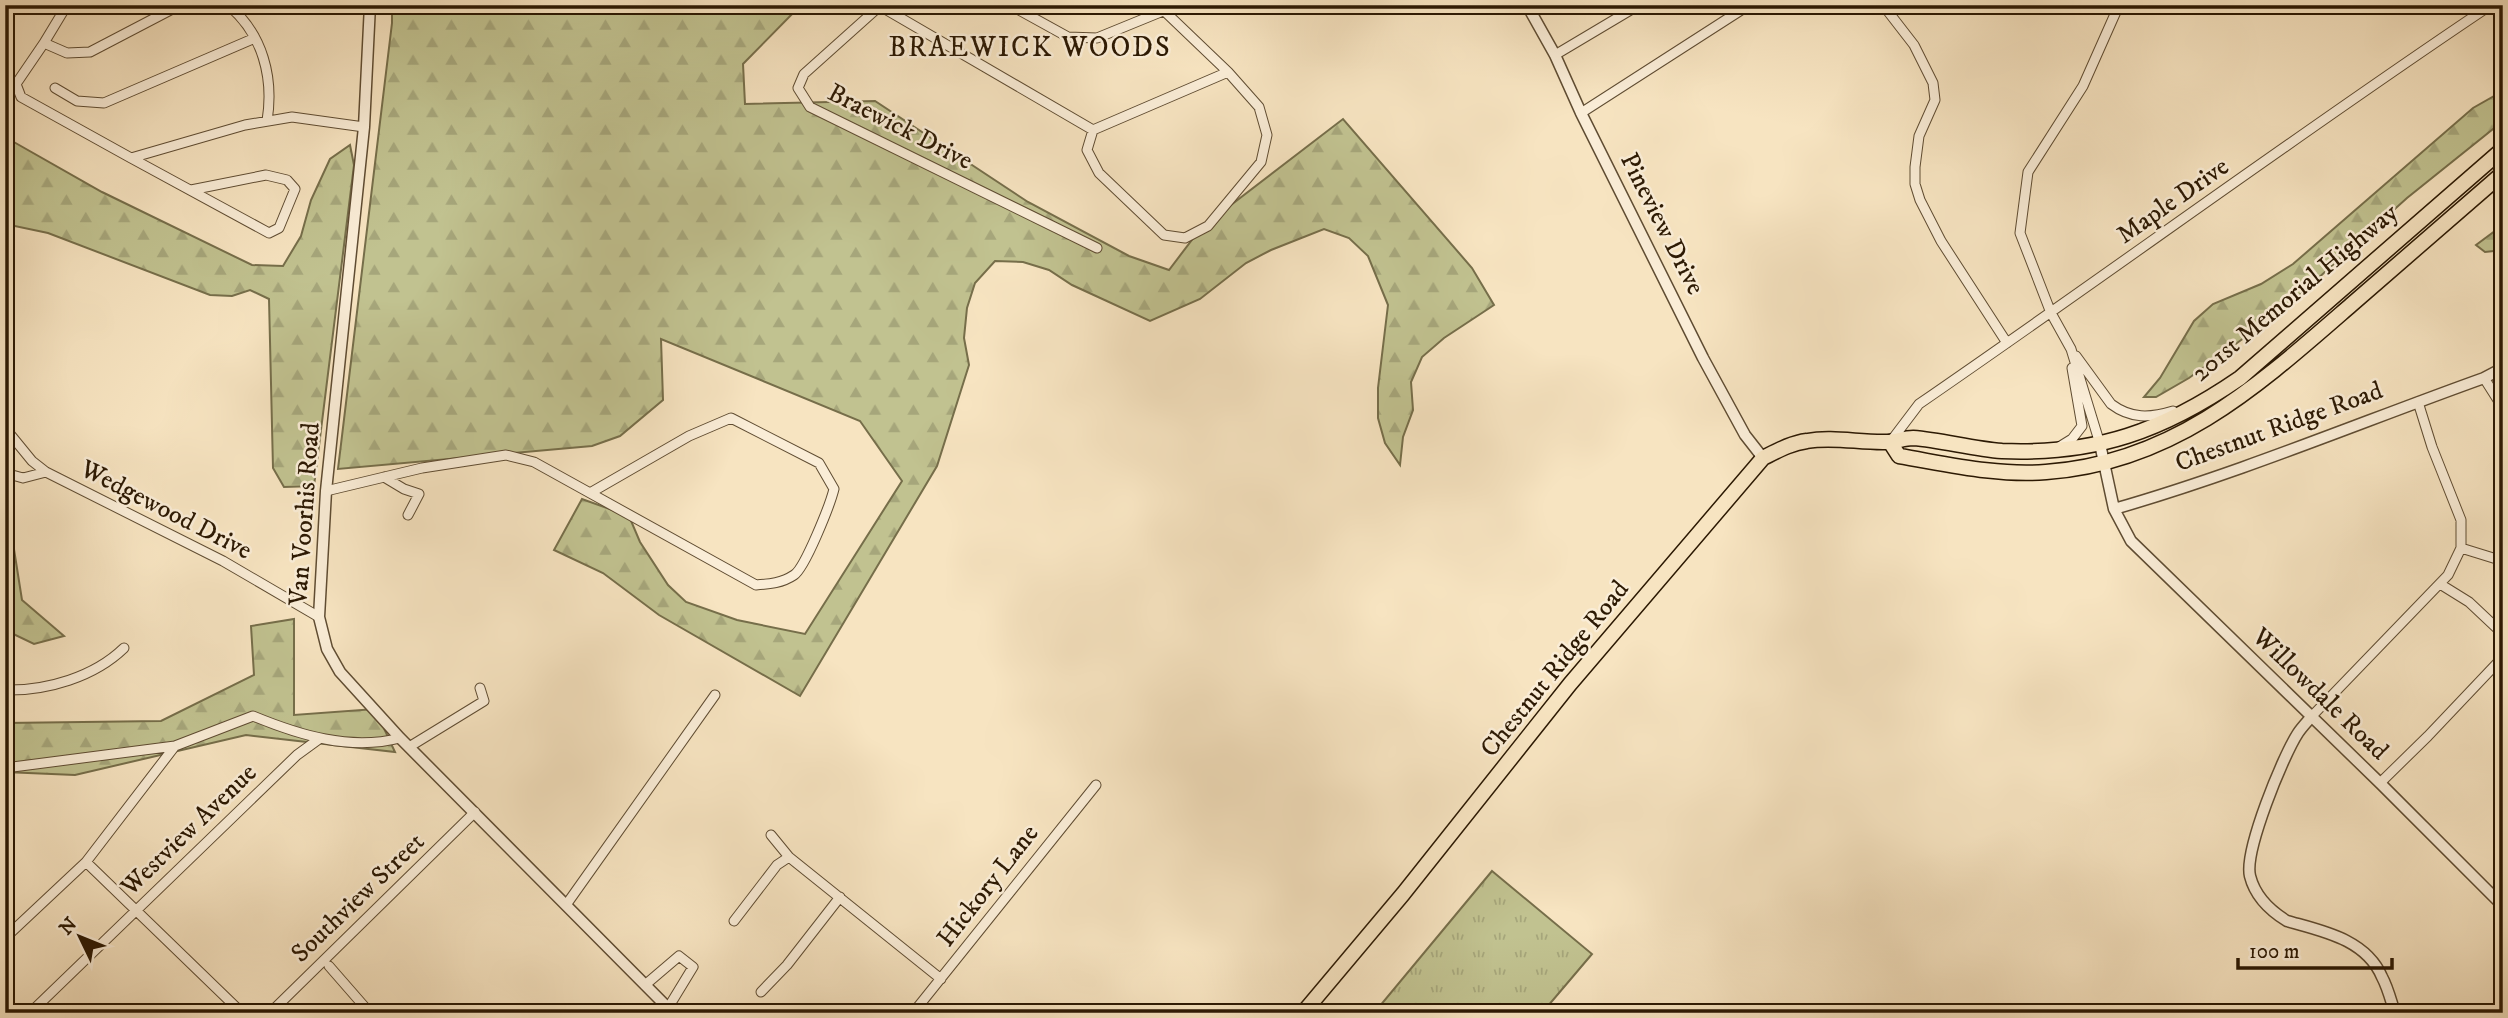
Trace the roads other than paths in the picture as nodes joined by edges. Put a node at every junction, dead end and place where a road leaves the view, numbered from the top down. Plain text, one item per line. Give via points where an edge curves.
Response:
1 (67, 5) edge
2 (180, 5) edge
3 (228, 5) edge
4 (370, 5) edge
5 (1010, 5) edge
6 (1527, 5) edge
7 (1639, 5) edge
8 (1749, 5) edge
9 (1884, 5) edge
10 (2119, 5) edge
11 (2491, 5) edge
12 (881, 6) edge
13 (1161, 8) edge
14 (255, 37) junction
15 (44, 43) junction
16 (1555, 55) junction
17 (1228, 72) junction
18 (55, 88) dead end
19 (1581, 113) junction
20 (267, 121) junction
21 (364, 127) junction
22 (1093, 130) junction
23 (2503, 149) edge
24 (131, 158) junction
25 (2503, 173) edge
26 (191, 190) junction
27 (1097, 248) dead end
28 (2050, 313) junction
29 (2007, 343) junction
30 (2071, 349) junction
31 (2503, 368) edge
32 (2484, 378) junction
33 (2209, 399) junction
34 (2418, 402) junction
35 (2503, 408) edge
36 (5, 428) edge
37 (1890, 442) junction
38 (2100, 444) junction
39 (2050, 450) junction
40 (1763, 458) junction
41 (2104, 463) junction
42 (46, 472) junction
43 (5, 473) edge
44 (384, 477) junction
45 (326, 491) junction
46 (590, 492) junction
47 (2114, 509) junction
48 (408, 515) dead end
49 (2461, 548) junction
50 (2503, 561) edge
51 (2440, 584) junction
52 (319, 617) junction
53 (2503, 634) edge
54 (124, 648) dead end
55 (2503, 655) edge
56 (480, 688) dead end
57 (5, 690) edge
58 (715, 695) dead end
59 (2312, 716) junction
60 (400, 738) junction
61 (319, 739) junction
62 (175, 746) junction
63 (409, 747) junction
64 (5, 768) edge
65 (2380, 783) junction
66 (1096, 785) dead end
67 (475, 812) junction
68 (771, 835) dead end
69 (789, 857) junction
70 (86, 862) junction
71 (840, 897) junction
72 (566, 905) junction
73 (2503, 906) edge
74 (136, 911) junction
75 (734, 921) dead end
76 (5, 938) edge
77 (329, 967) dead end
78 (941, 979) junction
79 (645, 985) junction
80 (761, 992) dead end
81 (670, 1010) edge
82 (30, 1013) edge
83 (242, 1013) edge
84 (270, 1013) edge
85 (370, 1013) edge
86 (913, 1013) edge
87 (1303, 1013) edge
88 (2395, 1013) edge

1 - 15 street
2 - 15 street via 90,52 67,53
3 - 14 street
4 - 21 street, Van Voorhis Road
5 - 13 street via 1068,37 1097,38
6 - 16 street, Pineview Drive
7 - 16 street
8 - 19 street
9 - 29 street via 1914,44 1933,83 1935,100 1919,136 1915,167 1920,200
10 - 28 street via 2083,86 2028,172 2020,233
11 - 28 street, Maple Drive
12 - 22 street
12 - 27 street, Braewick Drive via 804,74 798,88 810,107
13 - 17 street
14 - 18 street via 104,103 77,101
14 - 20 street via 269,79
15 - 24 street via 16,84 21,97
16 - 19 street, Pineview Drive
17 - 22 street
17 - 22 street via 1259,107 1267,135 1261,162 1208,226 1185,238 1164,235 1099,173 1087,150
19 - 40 street, Pineview Drive via 1703,358 1745,435
20 - 21 street via 292,117
20 - 24 street
21 - 45 street, Van Voorhis Road
23 - 33 main road, 201st Memorial Highway via 2291,335
24 - 26 street
25 - 41 main road, 201st Memorial Highway via 2256,387 2170,439
26 - 26 street via 269,233 279,228 295,189 287,180 266,174
28 - 29 street, Maple Drive
28 - 30 street
29 - 37 street, Maple Drive via 1919,404
30 - 33 street via 2111,404 2128,415 2159,415
30 - 38 street
30 - 39 street via 2082,426 2072,439
31 - 32 street, Chestnut Ridge Road
32 - 34 street, Chestnut Ridge Road
32 - 35 street
33 - 38 main road, 201st Memorial Highway via 2149,430
34 - 47 street, Chestnut Ridge Road via 2198,484
34 - 49 street via 2461,520
36 - 42 street, Wedgewood Drive
37 - 39 main road, Chestnut Ridge Road via 1910,438 1999,451
37 - 40 main road, Chestnut Ridge Road via 1807,440
37 - 41 main road via 1899,456 2002,472 2045,473
38 - 39 main road, Chestnut Ridge Road
38 - 41 street
40 - 87 main road, Chestnut Ridge Road via 1570,684
41 - 47 street
42 - 43 street via 23,478
42 - 52 street, Wedgewood Drive via 223,561
44 - 45 street
44 - 46 street via 506,455 534,462
44 - 48 street via 419,494
45 - 52 street, Van Voorhis Road
46 - 46 street via 756,585 777,584 797,574 830,507 834,489 819,463 731,418
47 - 59 street, Willowdale Road via 2131,541
49 - 50 street
49 - 51 street
51 - 53 street via 2469,602
51 - 59 street
52 - 60 street, Van Voorhis Road via 327,649 340,672
54 - 57 street via 97,668 60,684
55 - 65 street
56 - 63 street via 484,701
58 - 72 street
59 - 65 street, Willowdale Road
59 - 88 street via 2297,733 2259,822 2250,874 2257,895 2278,916 2354,944 2365,953 2382,976
60 - 61 street via 377,743
60 - 63 street, Van Voorhis Road
61 - 62 street via 253,716
61 - 74 street, Westview Avenue
62 - 64 street
62 - 70 street
63 - 67 street, Van Voorhis Road
65 - 73 street, Willowdale Road
66 - 78 street, Hickory Lane
67 - 72 street, Van Voorhis Road
67 - 84 street, Southview Street
68 - 69 street
69 - 71 street
69 - 75 street
70 - 74 street
70 - 76 street
71 - 78 street
71 - 80 street
72 - 79 street, Van Voorhis Road
74 - 82 street, Westview Avenue
74 - 83 street
77 - 85 street
78 - 86 street, Hickory Lane
79 - 81 street, Van Voorhis Road
79 - 81 street via 679,956 693,967

